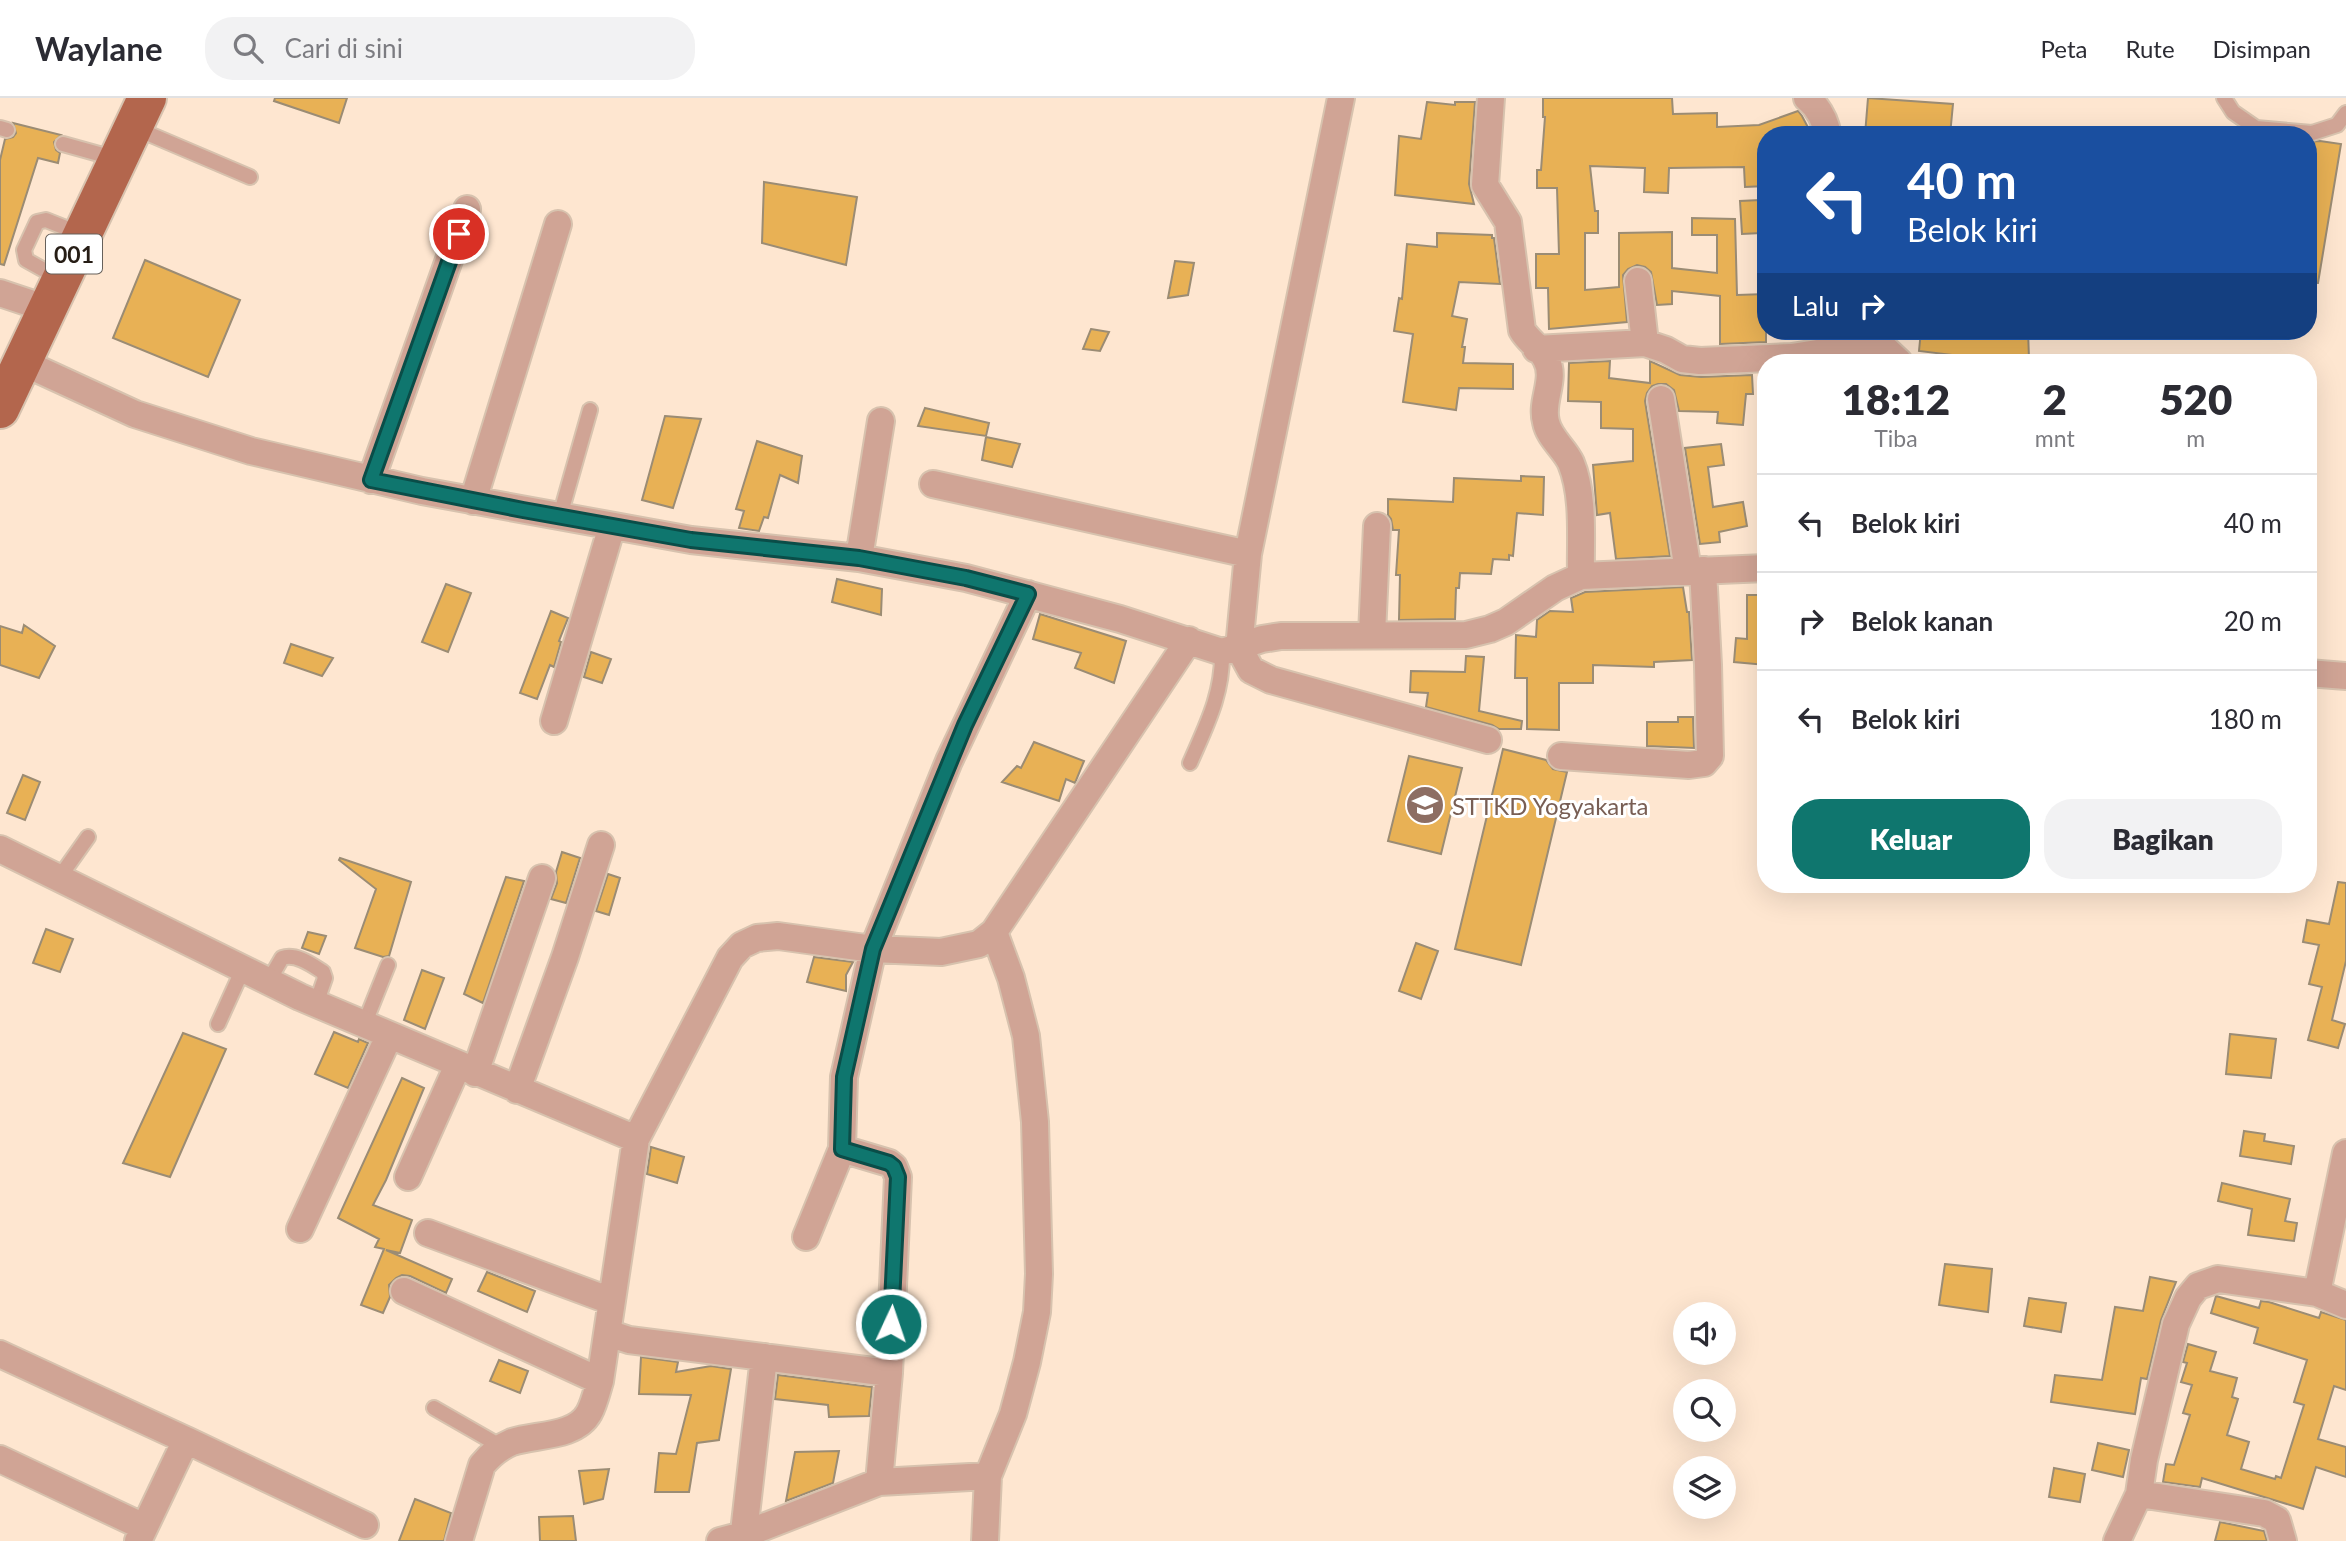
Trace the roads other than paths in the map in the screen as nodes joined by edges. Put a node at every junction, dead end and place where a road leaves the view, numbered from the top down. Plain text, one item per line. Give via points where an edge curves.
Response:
1 (1340, 98) edge
2 (1491, 98) edge
3 (1807, 98) edge
4 (2224, 98) edge
5 (2346, 113) edge
6 (1826, 126) edge
7 (2253, 126) edge
8 (133, 128) edge
9 (2317, 131) edge
10 (63, 144) dead end
11 (250, 177) dead end
12 (467, 209) dead end
13 (558, 224) dead end
14 (1638, 281) dead end
15 (0, 293) edge
16 (55, 294) junction
17 (1864, 340) edge
18 (1880, 340) edge
19 (1645, 343) junction
20 (1536, 349) junction
21 (1811, 354) edge
22 (1892, 354) edge
23 (1757, 359) edge
24 (23, 362) junction
25 (1661, 399) dead end
26 (0, 409) edge
27 (590, 410) dead end
28 (881, 421) dead end
29 (371, 480) junction
30 (933, 484) dead end
31 (473, 501) junction
32 (561, 516) junction
33 (612, 526) junction
34 (1377, 526) dead end
35 (1248, 554) junction
36 (859, 558) junction
37 (1757, 568) edge
38 (1695, 570) junction
39 (1581, 576) junction
40 (1028, 594) junction
41 (1372, 634) junction
42 (1189, 640) junction
43 (1231, 650) junction
44 (2317, 674) edge
45 (2346, 676) edge
46 (554, 721) dead end
47 (1488, 740) dead end
48 (1561, 756) dead end
49 (1190, 763) dead end
50 (88, 837) dead end
51 (601, 845) dead end
52 (0, 849) edge
53 (59, 878) junction
54 (542, 878) dead end
55 (994, 932) junction
56 (873, 949) junction
57 (388, 965) dead end
58 (242, 971) junction
59 (218, 1024) dead end
60 (364, 1025) junction
61 (389, 1036) junction
62 (467, 1069) junction
63 (517, 1090) junction
64 (636, 1139) junction
65 (842, 1149) junction
66 (2346, 1153) edge
67 (408, 1177) dead end
68 (300, 1229) dead end
69 (428, 1233) dead end
70 (806, 1237) dead end
71 (404, 1291) dead end
72 (2317, 1293) junction
73 (611, 1301) junction
74 (2346, 1305) edge
75 (608, 1333) junction
76 (0, 1354) edge
77 (764, 1357) junction
78 (889, 1373) junction
79 (600, 1381) junction
80 (434, 1408) dead end
81 (186, 1440) junction
82 (502, 1447) junction
83 (0, 1459) edge
84 (988, 1476) junction
85 (880, 1482) junction
86 (2139, 1494) junction
87 (365, 1525) dead end
88 (141, 1534) edge
89 (735, 1539) edge
90 (459, 1541) edge
91 (985, 1541) edge
92 (2117, 1541) edge
93 (2283, 1541) edge

1 - 35 street
2 - 20 street via 1485,185 1508,222 1522,330
3 - 6 street
4 - 7 lane via 2233,112
5 - 9 lane via 2337,125
8 - 10 lane
8 - 11 lane
8 - 16 main road, 001
12 - 29 street
13 - 31 street
14 - 19 street
15 - 16 street
16 - 24 main road, 001
17 - 21 street
18 - 22 street
19 - 20 street
19 - 23 street via 1682,359
20 - 39 street via 1546,357 1551,378 1544,406 1546,424 1571,463 1577,492
24 - 26 main road, 001
24 - 29 street via 135,414 251,452
25 - 38 street
27 - 32 lane
28 - 36 street
29 - 31 street
30 - 35 street
31 - 32 street
32 - 33 street
33 - 36 street via 691,540
33 - 46 street
34 - 41 street
35 - 43 street
36 - 40 street
37 - 38 street
38 - 39 street
38 - 48 street via 1708,665 1710,756 1704,763 1689,765
39 - 41 street via 1490,629 1466,635
40 - 42 street
40 - 56 street via 959,739
41 - 43 street via 1281,636
42 - 43 street
42 - 55 street
43 - 47 street via 1251,670 1271,680
43 - 49 lane
44 - 45 street
50 - 53 lane
51 - 63 street
52 - 53 street
53 - 58 street
54 - 62 street
55 - 56 street via 979,944 950,951
55 - 84 street via 1026,1036 1035,1122 1039,1274 1027,1362 1013,1414
56 - 64 street via 778,936 742,945 730,958
56 - 65 street via 844,1077
57 - 60 lane
58 - 59 lane
58 - 60 street
60 - 61 street
61 - 62 street
61 - 68 street
62 - 63 street
62 - 67 street
63 - 64 street
64 - 73 street
65 - 70 street
65 - 78 street via 889,1163 898,1177
66 - 72 street
69 - 73 street
71 - 79 street
72 - 74 street
72 - 86 street via 2218,1279 2198,1286 2176,1324
73 - 75 street
75 - 77 street via 629,1340
75 - 79 street
76 - 81 street
77 - 78 street
77 - 89 street
78 - 85 street
79 - 82 street via 581,1422
80 - 82 lane
81 - 87 street
81 - 88 street
82 - 90 street via 482,1465
83 - 88 street
84 - 85 street
84 - 91 street
85 - 89 street
86 - 92 street
86 - 93 street via 2264,1513 2277,1520

